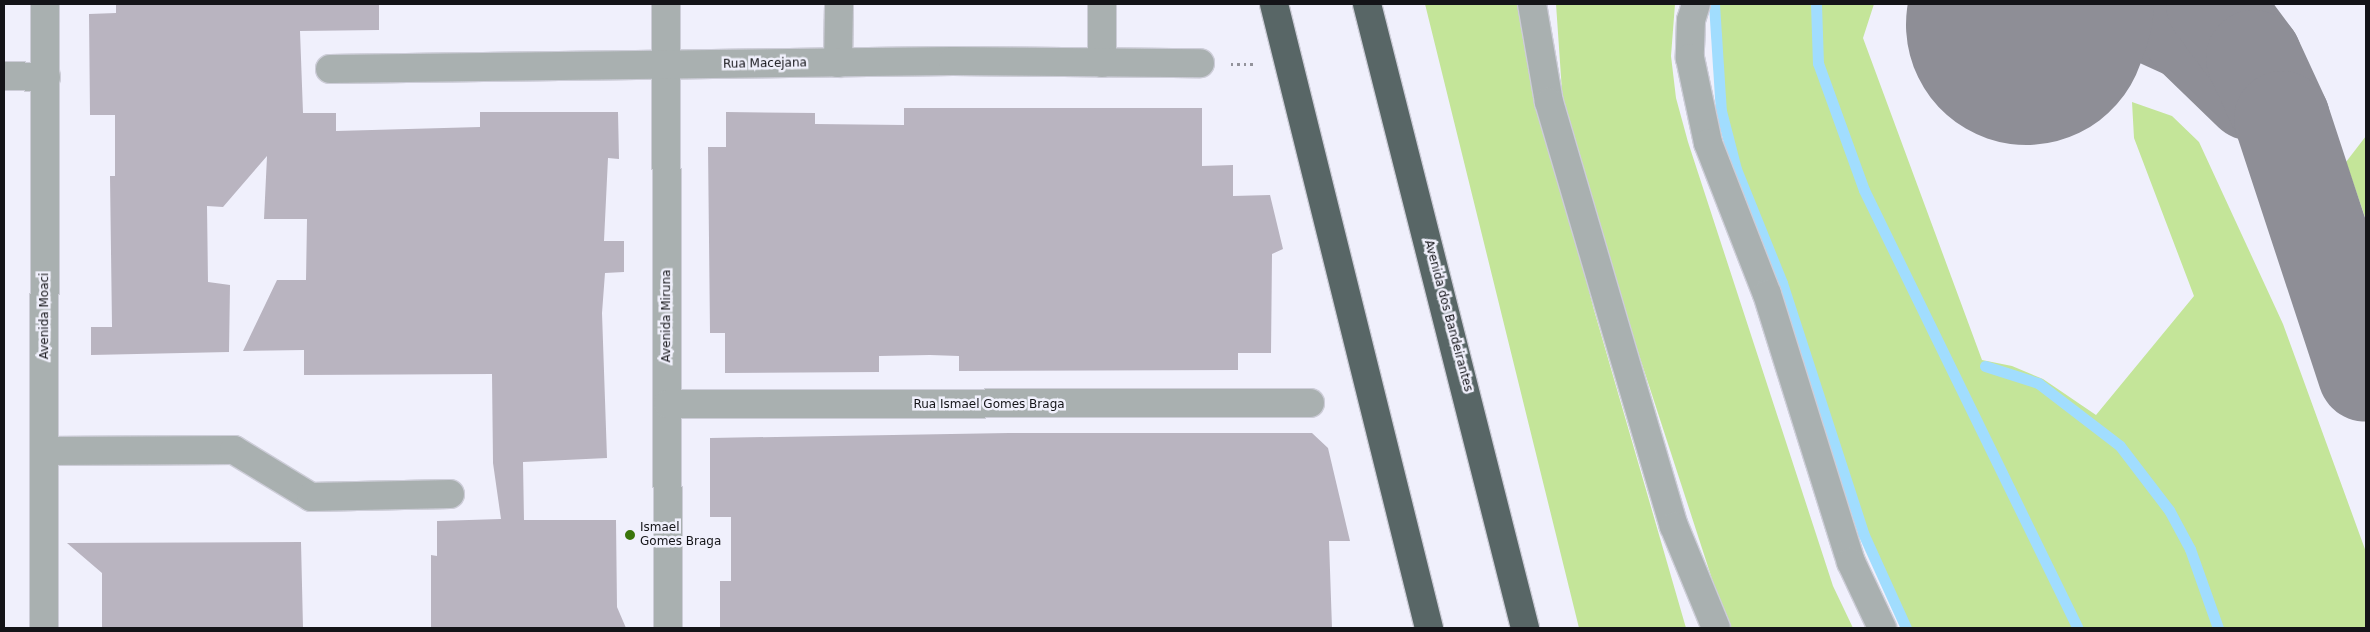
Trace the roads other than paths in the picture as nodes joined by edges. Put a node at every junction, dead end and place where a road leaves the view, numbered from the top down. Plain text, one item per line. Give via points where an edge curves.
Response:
1 (45, 4) edge
2 (666, 4) edge
3 (839, 4) edge
4 (1102, 4) edge
5 (1274, 4) edge
6 (1367, 4) edge
7 (1532, 4) edge
8 (1696, 4) edge
9 (838, 63) junction
10 (1102, 63) junction
11 (1200, 63) road end
12 (666, 66) junction
13 (330, 69) dead end
14 (4, 76) edge
15 (46, 76) junction
16 (1310, 403) dead end
17 (668, 404) junction
18 (45, 451) junction
19 (450, 494) dead end
20 (44, 628) edge
21 (668, 628) edge
22 (1429, 628) edge
23 (1525, 628) edge
24 (1716, 628) edge
25 (1882, 628) edge

1 - 15 street, Avenida Moaci
2 - 12 street, Avenida Miruna
3 - 9 street
4 - 10 street
5 - 22 highway
6 - 23 highway, Avenida dos Bandeirantes
7 - 24 street via 1549,102 1671,516
8 - 25 street via 1691,20 1690,58 1708,143 1767,294 1851,562
9 - 10 street, Rua Macejana
9 - 12 street, Rua Macejana
10 - 11 street, Rua Macejana
12 - 13 street, Rua Macejana
12 - 17 street, Avenida Miruna
14 - 15 street
15 - 18 street, Avenida Moaci
16 - 17 street, Rua Ismael Gomes Braga
17 - 21 street, Avenida Miruna
18 - 19 street via 234,450 311,497
18 - 20 street, Avenida Moaci

